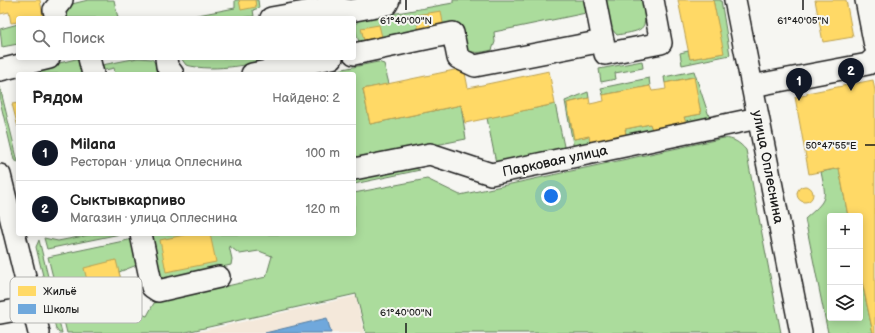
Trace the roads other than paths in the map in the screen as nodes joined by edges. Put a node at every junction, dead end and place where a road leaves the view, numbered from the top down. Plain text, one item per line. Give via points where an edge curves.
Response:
1 (62, 0) edge
2 (389, 0) edge
3 (595, 0) edge
4 (652, 0) edge
5 (735, 0) edge
6 (866, 0) edge
7 (56, 16) edge
8 (282, 16) edge
9 (603, 41) junction
10 (874, 47) edge
11 (356, 54) edge
12 (41, 60) edge
13 (90, 60) edge
14 (166, 60) edge
15 (322, 60) edge
16 (0, 70) edge
17 (92, 72) edge
18 (172, 72) edge
19 (262, 72) edge
20 (752, 86) junction
21 (758, 118) junction
22 (356, 169) edge
23 (0, 175) edge
24 (16, 217) edge
25 (23, 236) edge
26 (141, 236) edge
27 (29, 277) edge
28 (219, 277) dead end
29 (10, 312) edge
30 (0, 314) edge
31 (37, 323) edge
32 (39, 333) edge
33 (802, 333) edge

1 - 7 street via 54,10
2 - 8 street via 387,4 350,11 333,7
3 - 9 street
4 - 9 street via 661,43 606,54
5 - 20 street, улица Оплеснина
6 - 10 street
9 - 11 street via 475,66 458,58 453,34
10 - 20 street
12 - 16 street
13 - 17 street
14 - 18 street
15 - 19 street
20 - 21 street, улица Оплеснина
21 - 22 street, Парковая улица via 491,174 430,154
21 - 33 street, улица Оплеснина
23 - 24 street
25 - 27 street
26 - 28 street via 152,287 155,290
29 - 30 street
31 - 32 street

